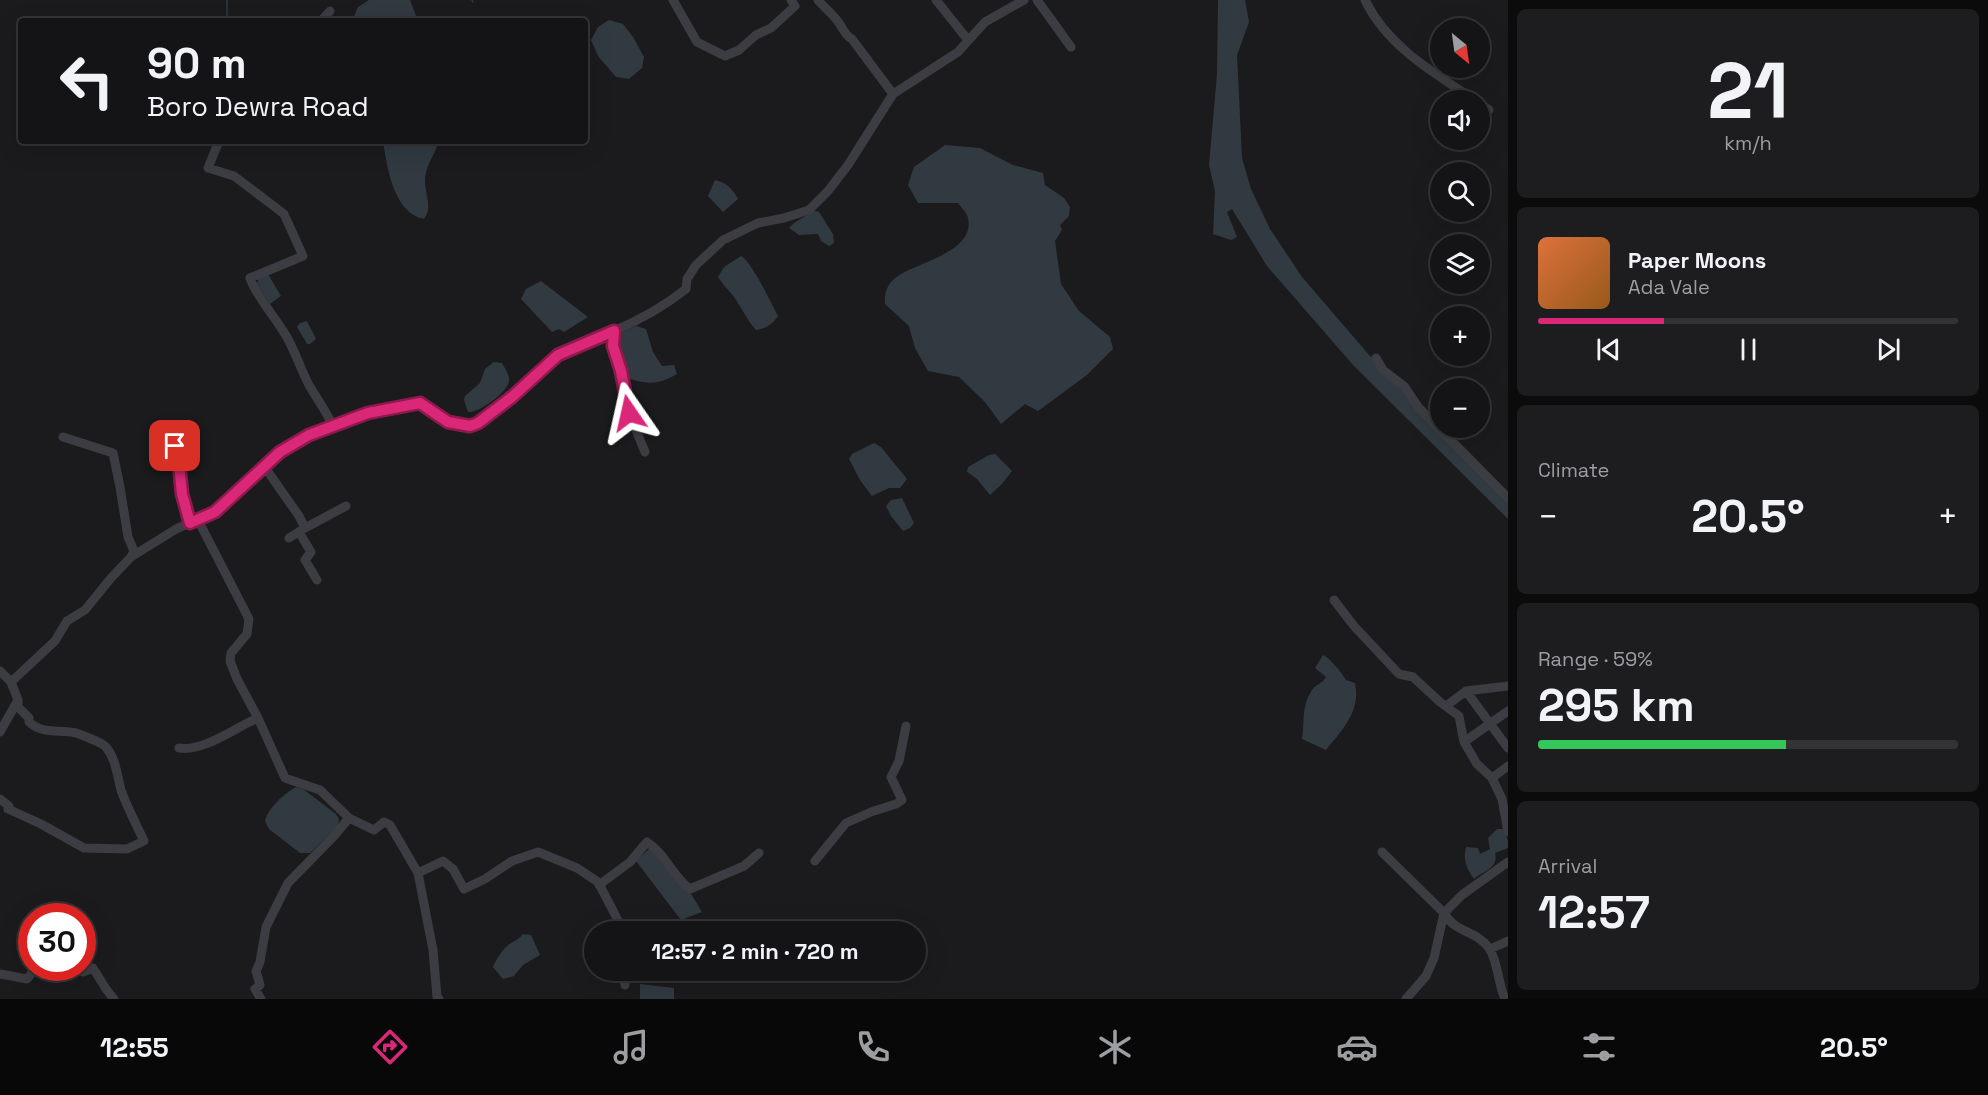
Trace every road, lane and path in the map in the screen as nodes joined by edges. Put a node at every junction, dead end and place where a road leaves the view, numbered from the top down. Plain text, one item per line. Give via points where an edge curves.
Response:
1 (673, 0) edge
2 (791, 0) edge
3 (818, 0) edge
4 (936, 0) edge
5 (1024, 0) edge
6 (1037, 0) edge
7 (1365, 0) edge
8 (330, 11) dead end
9 (324, 18) edge
10 (968, 40) junction
11 (1071, 47) dead end
12 (1458, 90) edge
13 (893, 94) junction
14 (218, 144) edge
15 (614, 331) junction
16 (1376, 358) dead end
17 (333, 426) junction
18 (166, 429) dead end
19 (63, 437) dead end
20 (645, 452) dead end
21 (264, 466) junction
22 (1508, 498) edge
23 (345, 506) dead end
24 (194, 522) junction
25 (302, 530) junction
26 (289, 538) dead end
27 (131, 557) junction
28 (316, 580) dead end
29 (1334, 600) dead end
30 (0, 671) edge
31 (10, 682) junction
32 (1508, 686) edge
33 (1466, 692) junction
34 (18, 700) junction
35 (1446, 706) junction
36 (1508, 711) edge
37 (258, 718) junction
38 (1491, 724) junction
39 (906, 726) dead end
40 (0, 732) edge
41 (1464, 742) junction
42 (179, 748) dead end
43 (1508, 748) edge
44 (1508, 766) edge
45 (1492, 778) junction
46 (0, 799) edge
47 (348, 818) junction
48 (1507, 827) edge
49 (1382, 852) dead end
50 (759, 853) dead end
51 (815, 861) dead end
52 (1508, 862) edge
53 (418, 873) junction
54 (600, 885) junction
55 (1444, 913) junction
56 (618, 921) edge
57 (1508, 940) edge
58 (1490, 949) junction
59 (96, 973) edge
60 (0, 974) edge
61 (18, 977) edge
62 (624, 981) edge
63 (625, 985) dead end
64 (114, 999) edge
65 (261, 999) edge
66 (439, 999) edge
67 (1406, 999) edge
68 (1505, 999) edge

1 - 2 street via 697,42 725,56 783,19 795,6
3 - 13 street via 834,14 847,37
4 - 10 street
5 - 10 street via 985,22
6 - 11 street
7 - 12 street via 1391,39
8 - 9 street
10 - 13 street via 958,52
13 - 15 street via 848,165 809,210 758,223 723,240 696,265 686,289 661,309
14 - 17 street via 208,168 234,176 284,214 303,256 250,278 283,330
15 - 17 street via 558,355 512,397 470,426 448,422 420,403 368,413
15 - 20 street via 613,346 629,413
16 - 22 street via 1383,370 1404,386 1419,408
17 - 21 street via 290,446
18 - 24 street via 178,453 182,494
19 - 27 street via 113,453 134,551
21 - 24 street via 215,512
21 - 25 street via 299,516
23 - 25 street
24 - 27 street
24 - 37 street via 249,619 247,634 231,653 230,661
25 - 26 street
25 - 28 street via 311,552 305,560
27 - 31 street via 85,610 67,621 55,641
29 - 35 street via 1399,674 1413,677
30 - 31 street
31 - 34 street
32 - 33 street
33 - 35 street
33 - 38 street
34 - 40 street
34 - 46 street via 18,707 36,729 78,734 105,745 144,841 127,849 84,848 8,809
35 - 41 street via 1459,716
36 - 38 street
37 - 42 street via 205,744
37 - 47 street via 285,778 320,790
38 - 41 street
38 - 43 street
39 - 51 street via 899,761 891,777 903,800 846,823
41 - 45 street via 1477,764
44 - 45 street
45 - 48 street via 1502,799
47 - 53 street via 374,830 384,822 390,825
47 - 65 street via 288,883 266,927 256,971 260,985 255,989
49 - 55 street
50 - 54 street via 744,866 690,889 647,842 630,862
52 - 55 street
53 - 54 street via 443,861 453,869 464,889 512,861 538,852 577,868
53 - 66 street
54 - 56 street
55 - 58 street via 1450,924 1475,935
55 - 67 street via 1434,958 1426,976
57 - 58 street
58 - 68 street
59 - 64 street
60 - 61 street
62 - 63 street

